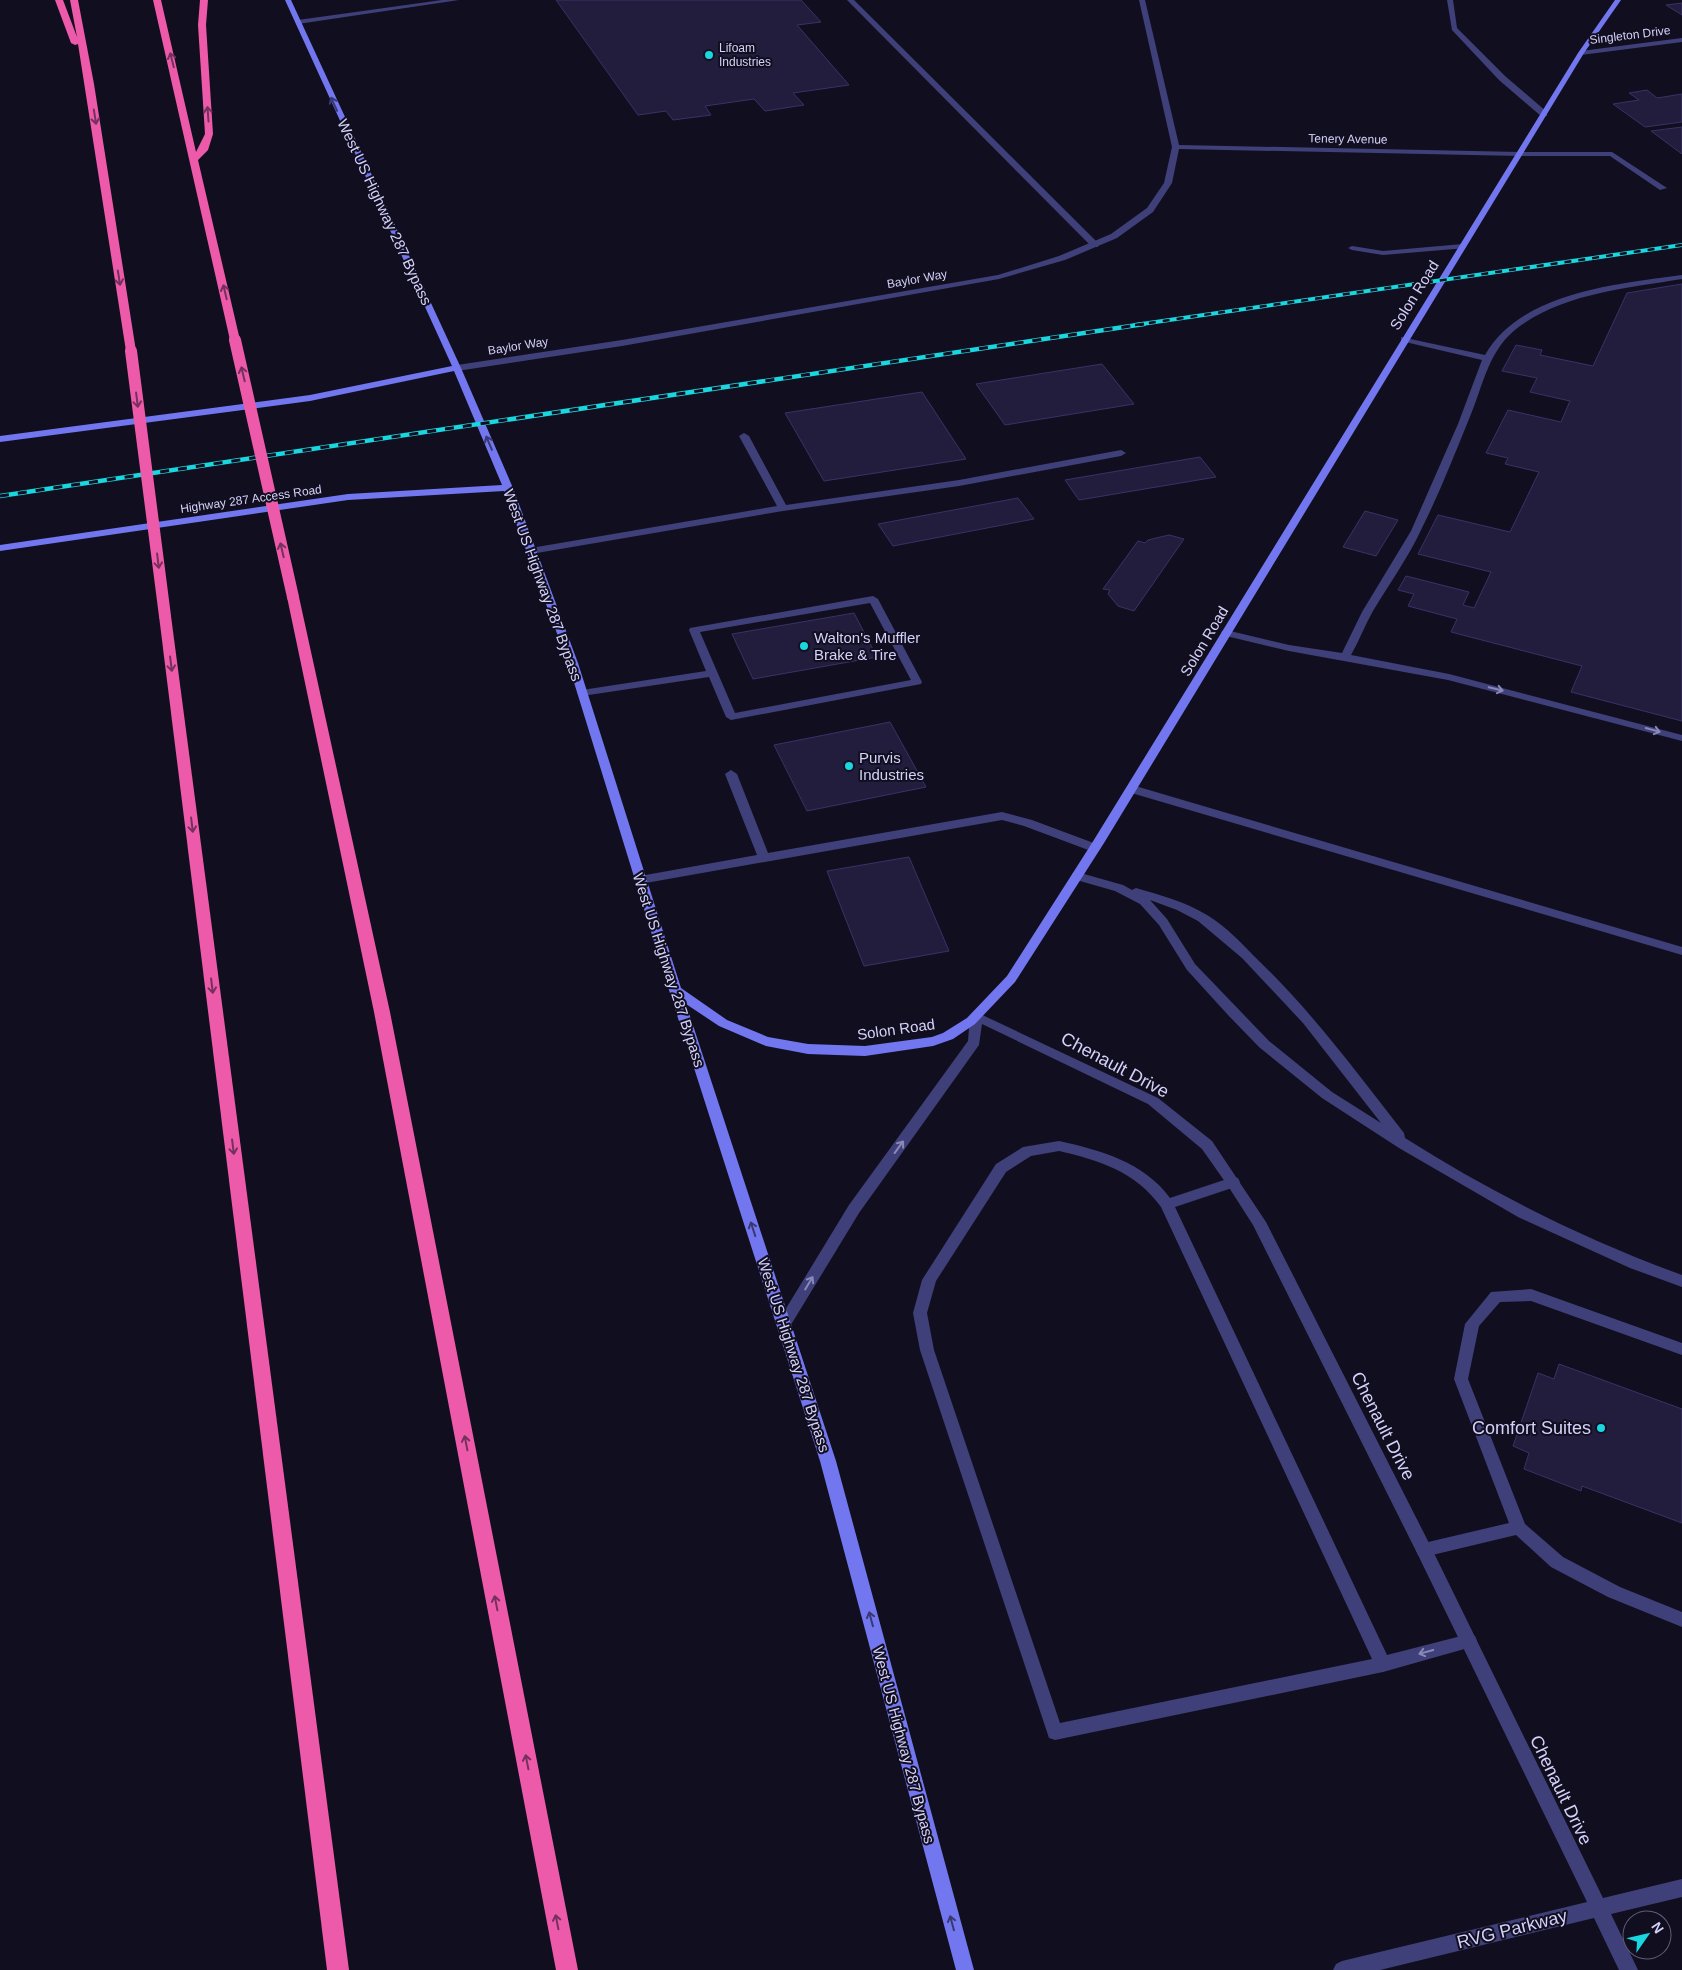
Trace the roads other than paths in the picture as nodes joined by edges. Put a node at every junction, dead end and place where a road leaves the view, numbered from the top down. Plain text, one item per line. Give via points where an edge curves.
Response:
1 (59, 0) edge
2 (74, 0) edge
3 (157, 0) edge
4 (204, 0) edge
5 (288, 0) edge
6 (456, 0) edge
7 (850, 0) edge
8 (1142, 0) edge
9 (1450, 0) edge
10 (1618, 0) edge
11 (298, 22) junction
12 (1682, 40) edge
13 (1581, 52) junction
14 (90, 84) junction
15 (1544, 114) junction
16 (1176, 148) junction
17 (1520, 154) junction
18 (195, 158) junction
19 (1663, 188) dead end
20 (1095, 244) junction
21 (1463, 246) junction
22 (1352, 248) dead end
23 (1682, 277) edge
24 (1404, 339) junction
25 (1489, 359) junction
26 (457, 368) junction
27 (744, 436) dead end
28 (0, 439) edge
29 (1121, 452) dead end
30 (508, 488) junction
31 (783, 508) junction
32 (0, 548) edge
33 (531, 551) junction
34 (1226, 633) junction
35 (1345, 657) junction
36 (712, 673) junction
37 (582, 693) junction
38 (1682, 738) edge
39 (731, 774) dead end
40 (1132, 789) junction
41 (1095, 848) junction
42 (764, 857) junction
43 (1077, 876) junction
44 (640, 880) junction
45 (1119, 888) junction
46 (1682, 951) edge
47 (675, 990) junction
48 (976, 1016) junction
49 (1404, 1144) junction
50 (1233, 1182) junction
51 (1167, 1204) junction
52 (1682, 1281) edge
53 (784, 1324) junction
54 (1682, 1349) edge
55 (1519, 1528) junction
56 (1424, 1550) junction
57 (1682, 1620) edge
58 (1469, 1641) junction
59 (1383, 1664) junction
60 (1682, 1888) edge
61 (1598, 1908) junction
62 (338, 1970) edge
63 (566, 1970) edge
64 (965, 1970) edge
65 (1342, 1970) edge
66 (1629, 1970) edge

1 - 14 highway
2 - 14 highway
18 -> 3 highway
18 -> 4 highway via 203,150 209,134 202,25
5 - 11 main road, West US Highway 287 Bypass
6 - 11 street
7 - 20 street
8 - 16 street, Baylor Way
9 - 15 street via 1454,29 1502,78
10 - 13 main road, Solon Road
26 -> 11 main road, West US Highway 287 Bypass
12 - 13 street, Singleton Drive
13 - 15 main road, Solon Road
14 -> 62 highway, bridge via 131,351
15 - 17 main road, Solon Road
16 - 17 street, Tenery Avenue
16 - 20 street, Baylor Way via 1168,183 1150,210 1114,236
17 - 19 street, Tenery Avenue via 1612,154
17 - 21 main road, Solon Road
63 -> 18 highway, bridge via 382,1012
20 - 26 street, Baylor Way via 1062,258 999,277
21 - 22 street via 1383,253
21 - 24 main road, Solon Road
23 - 25 street via 1603,289 1563,301 1516,326 1498,341
24 - 25 street
24 - 34 main road, Solon Road
25 - 35 street via 1415,532 1366,614
26 - 28 main road via 310,398
30 -> 26 main road, West US Highway 287 Bypass
27 - 31 street
29 - 31 street via 959,483
30 - 32 main road, Highway 287 Access Road via 348,497
30 - 33 main road, West US Highway 287 Bypass
31 - 33 street
33 - 37 main road, West US Highway 287 Bypass
34 - 35 street
34 - 40 main road, Solon Road
35 -> 38 street via 1449,677
36 - 36 street via 694,630 873,599 917,682 731,717
36 - 37 street
37 - 44 main road, West US Highway 287 Bypass
39 - 42 street
40 - 41 main road, Solon Road
40 - 46 street
41 - 42 street via 1002,816
41 - 43 main road, Solon Road
42 - 44 street
43 - 45 street
43 - 48 main road, Solon Road via 1010,979
44 - 47 main road, West US Highway 287 Bypass
45 - 49 street via 1144,901 1163,922 1191,967 1264,1044 1327,1095
45 - 49 street via 1165,900 1198,914 1231,940 1305,1016
47 - 48 main road, Solon Road via 723,1022 766,1041 808,1049 865,1051 933,1041 948,1036
53 -> 47 main road, West US Highway 287 Bypass
48 - 50 street, Chenault Drive via 1153,1101 1207,1145
53 -> 48 street via 854,1209 974,1042
49 - 52 street via 1524,1213 1635,1264
50 - 51 street
50 - 56 street, Chenault Drive via 1259,1222
51 - 59 street
51 - 59 street via 1143,1178 1098,1155 1059,1146 1028,1151 1001,1168 929,1280 920,1313 927,1350 1055,1732
64 -> 53 main road, West US Highway 287 Bypass via 828,1461
54 - 55 street via 1532,1295 1496,1296 1472,1324 1461,1379
55 - 56 street
55 - 57 street via 1557,1562 1614,1592
56 - 58 street, Chenault Drive
58 -> 59 street
58 - 61 street, Chenault Drive
60 - 61 street, RVG Parkway
61 - 65 street, RVG Parkway
61 - 66 street, Chenault Drive

